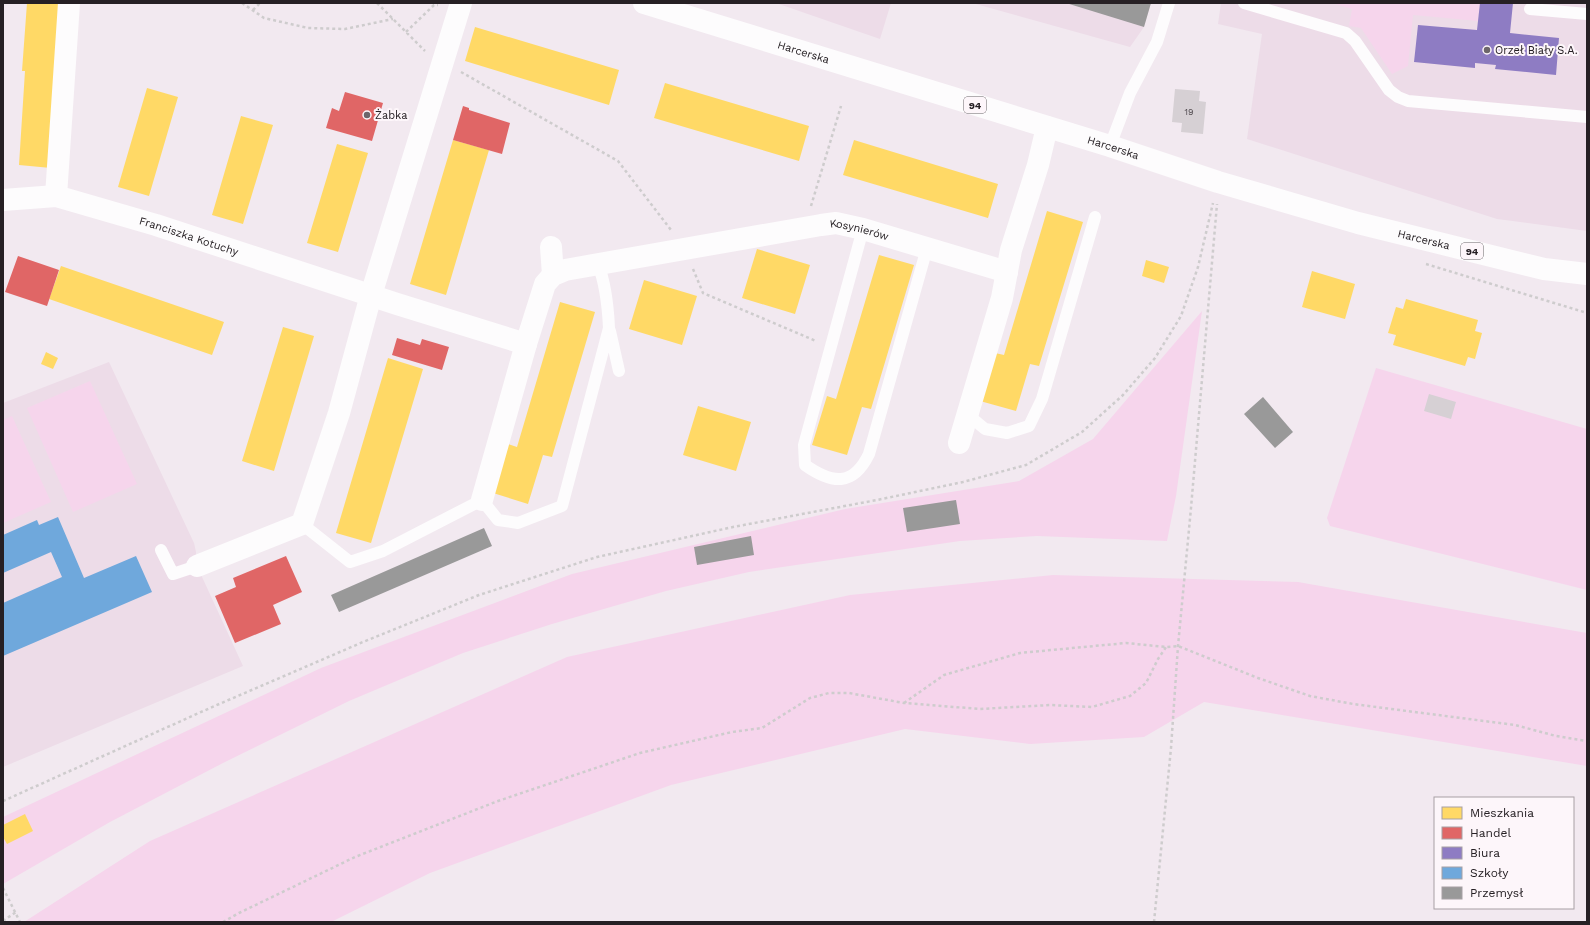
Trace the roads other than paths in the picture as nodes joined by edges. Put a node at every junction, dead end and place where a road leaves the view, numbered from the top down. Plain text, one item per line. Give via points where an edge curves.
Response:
1 (69, 3) edge
2 (644, 3) edge
3 (1170, 3) edge
4 (1244, 3) edge
5 (453, 4) edge
6 (1530, 9) dead end
7 (1587, 14) edge
8 (1587, 117) edge
9 (1047, 127) junction
10 (1110, 146) junction
11 (56, 196) junction
12 (3, 200) edge
13 (1095, 217) dead end
14 (863, 229) junction
15 (550, 246) dead end
16 (927, 248) junction
17 (598, 264) junction
18 (1007, 272) junction
19 (1587, 274) edge
20 (553, 275) junction
21 (371, 295) junction
22 (609, 328) junction
23 (526, 344) junction
24 (619, 371) dead end
25 (967, 414) junction
26 (959, 443) dead end
27 (482, 500) junction
28 (302, 524) junction
29 (161, 550) dead end
30 (197, 566) joint

1 - 11 street
2 - 9 street, Harcerska / 94
3 - 10 lane via 1157,42 1130,93
4 - 8 lane via 1346,33 1355,41 1389,90 1408,101
5 - 21 street via 442,62
6 - 7 lane
9 - 10 street, Harcerska / 94
9 - 18 street
10 - 19 street, Harcerska / 94 via 1218,182 1358,222 1536,267
11 - 12 street, Franciszka Kotuchy
11 - 21 street, Franciszka Kotuchy via 156,225
13 - 25 lane via 1042,399 1029,426 1007,433 985,429
14 - 16 street, Kosynierów
14 - 16 lane via 804,445 805,465 819,475 839,480 854,476 869,454
14 - 17 street, Kosynierów via 836,223
15 - 20 street
16 - 18 street, Kosynierów
17 - 20 street
17 - 22 lane via 608,300
18 - 25 street via 1002,298
20 - 23 street via 545,284
21 - 23 street, Franciszka Kotuchy
21 - 28 street via 338,413
22 - 24 lane
22 - 27 lane via 562,506 518,523 498,520
23 - 27 street
25 - 26 street
27 - 28 lane via 383,551 350,562
28 - 30 street
29 - 30 lane via 173,574

